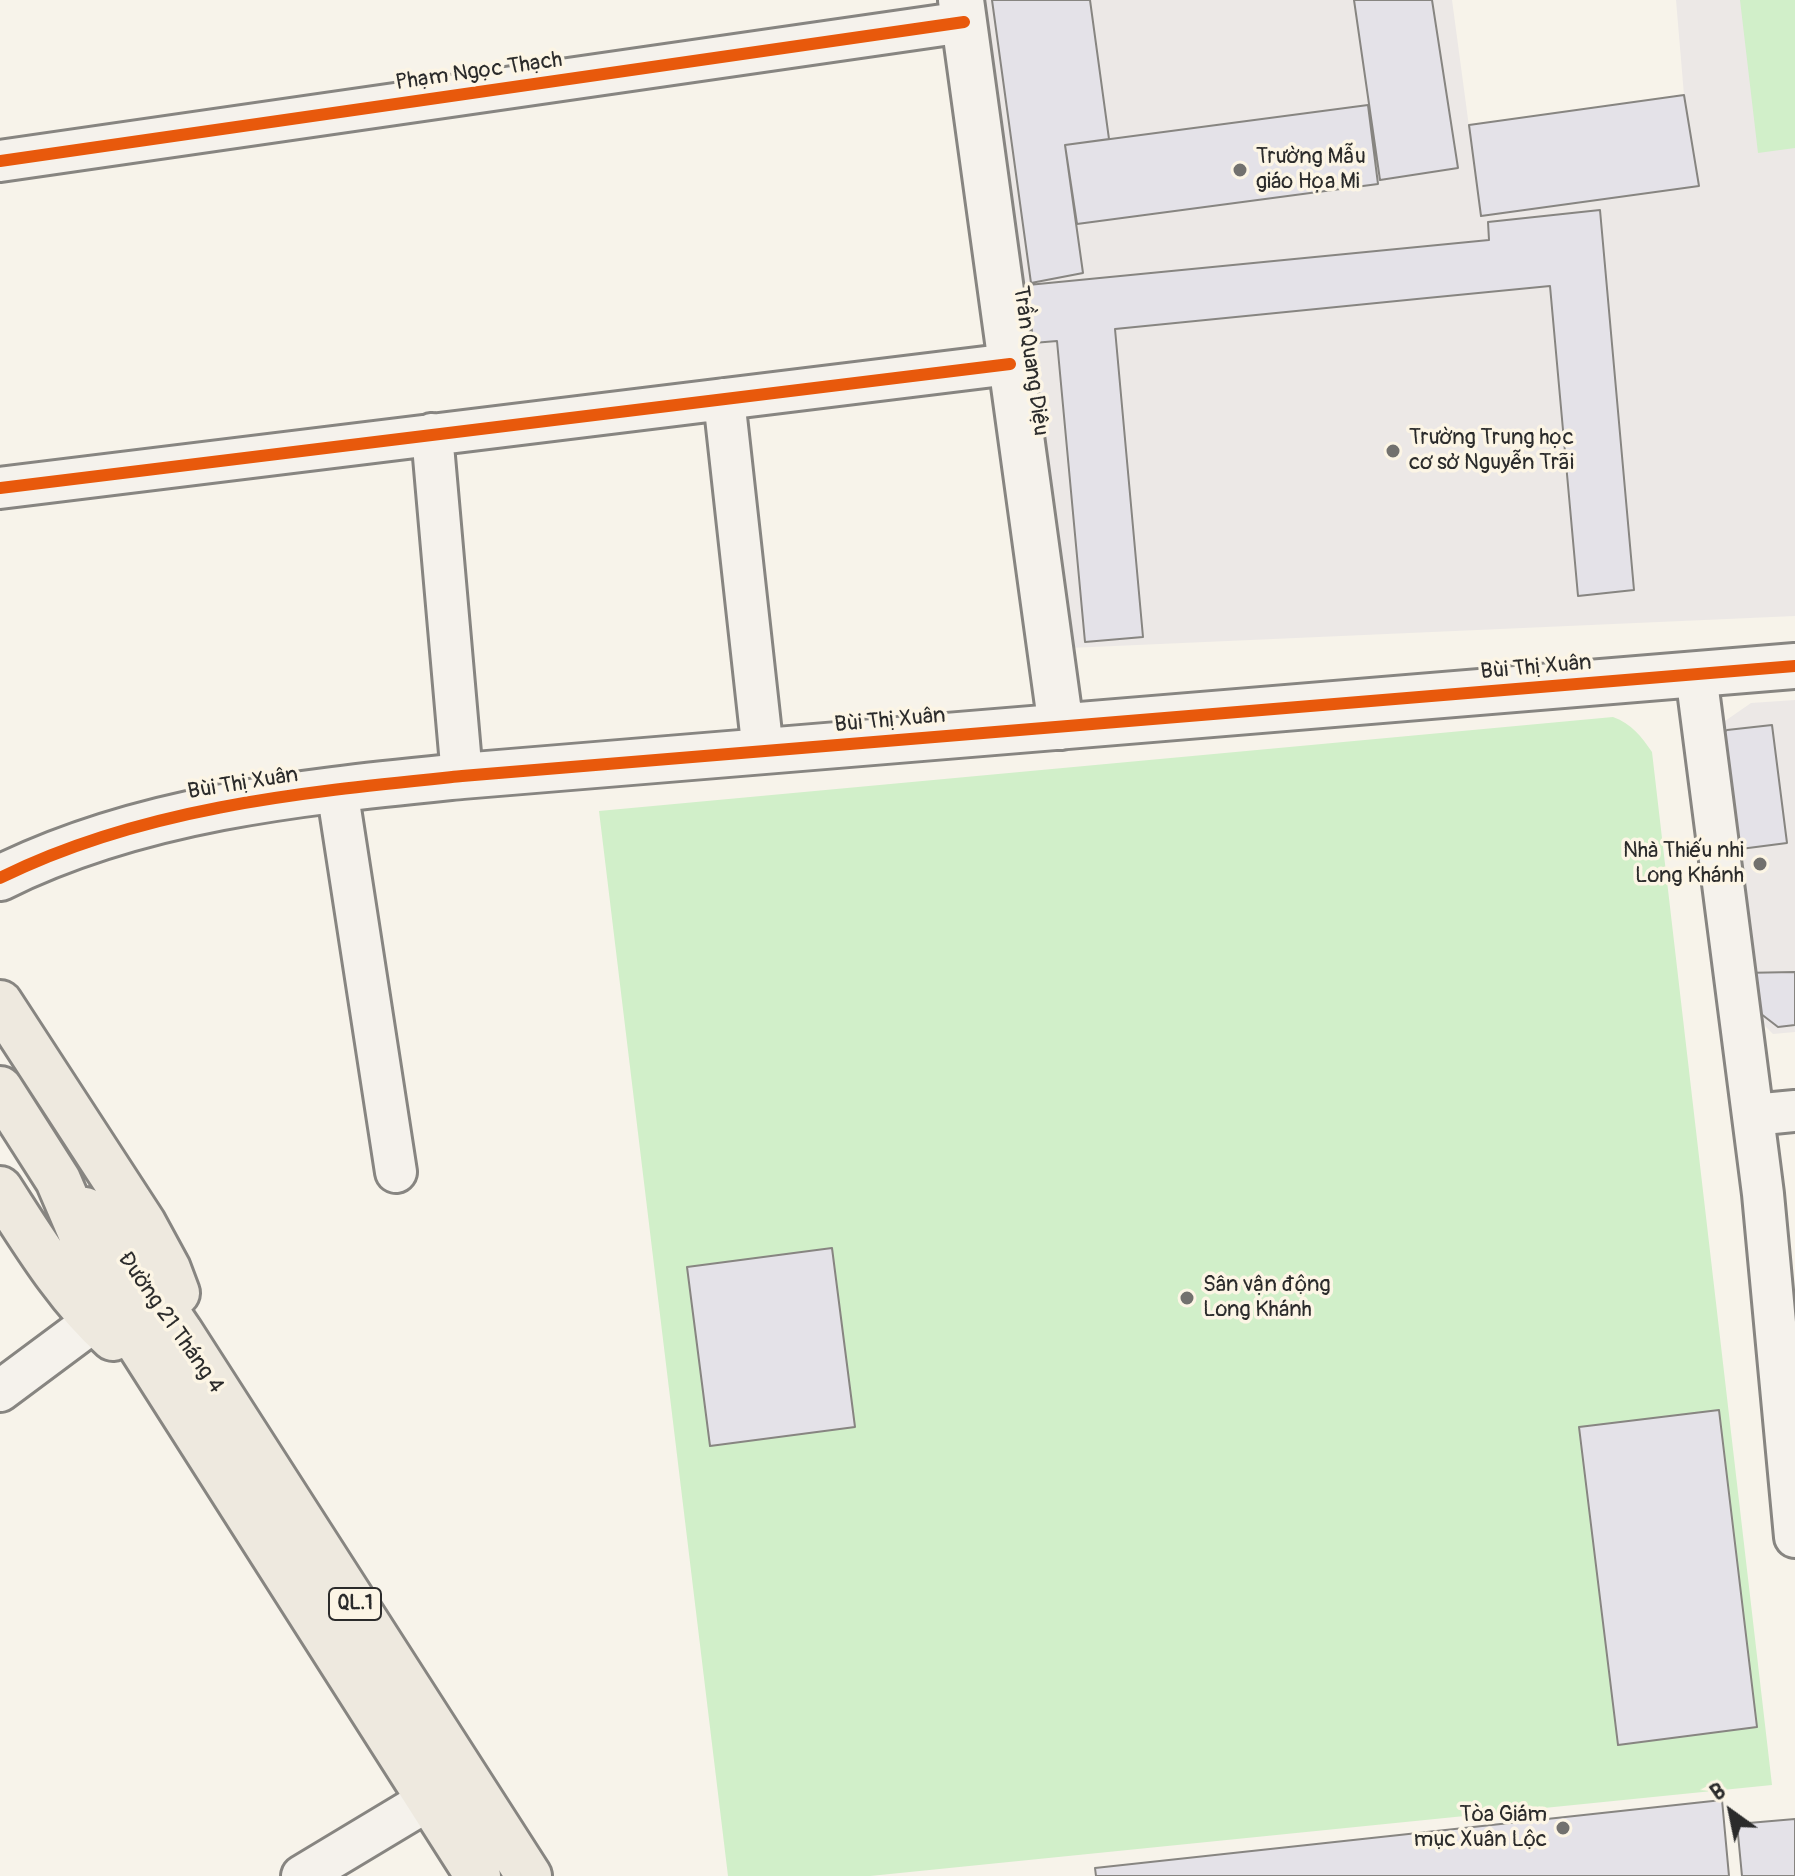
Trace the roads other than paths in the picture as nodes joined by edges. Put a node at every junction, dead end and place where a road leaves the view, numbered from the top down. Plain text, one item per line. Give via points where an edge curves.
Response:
1 (962, 11) edge
2 (0, 161) edge
3 (1010, 364) junction
4 (724, 399) junction
5 (432, 434) junction
6 (0, 488) edge
7 (1795, 666) edge
8 (1696, 674) junction
9 (1061, 727) junction
10 (763, 752) junction
11 (462, 776) junction
12 (337, 789) junction
13 (0, 878) edge
14 (0, 1003) edge
15 (0, 1089) edge
16 (1795, 1111) edge
17 (1753, 1115) junction
18 (396, 1172) dead end
19 (0, 1189) edge
20 (1779, 1192) edge
21 (15, 1235) edge
22 (1782, 1264) edge
23 (94, 1321) junction
24 (164, 1343) junction
25 (0, 1391) edge
26 (1795, 1537) edge
27 (430, 1799) junction
28 (302, 1876) edge
29 (478, 1876) edge
30 (529, 1876) edge

1 - 2 street, Phạm Ngọc Thạch
1 - 3 street, Trần Quang Diệu
3 - 4 street
3 - 9 street, Trần Quang Diệu
4 - 5 street
4 - 10 street
5 - 6 street
5 - 11 street
7 - 8 street, Bùi Thị Xuân
8 - 9 street, Bùi Thị Xuân
8 - 17 street
9 - 10 street, Bùi Thị Xuân
10 - 11 street, Bùi Thị Xuân
11 - 12 street, Bùi Thị Xuân
12 - 13 street, Bùi Thị Xuân via 176,815
12 - 18 street
14 - 24 highway, QL.1 via 168,1269 178,1298
15 - 24 highway, Đường 21 Tháng 4 / QL.1 via 58,1180 138,1270
16 - 17 street
17 - 20 street
19 - 21 highway
20 - 22 street
21 - 23 highway
22 - 26 street
23 - 24 highway via 122,1347
23 - 25 street
24 - 27 highway, Đường 21 Tháng 4 / QL.1
24 - 30 highway, Đường 21 Tháng 4 / QL.1
27 - 28 street
27 - 29 highway, Đường 21 Tháng 4 / QL.1

